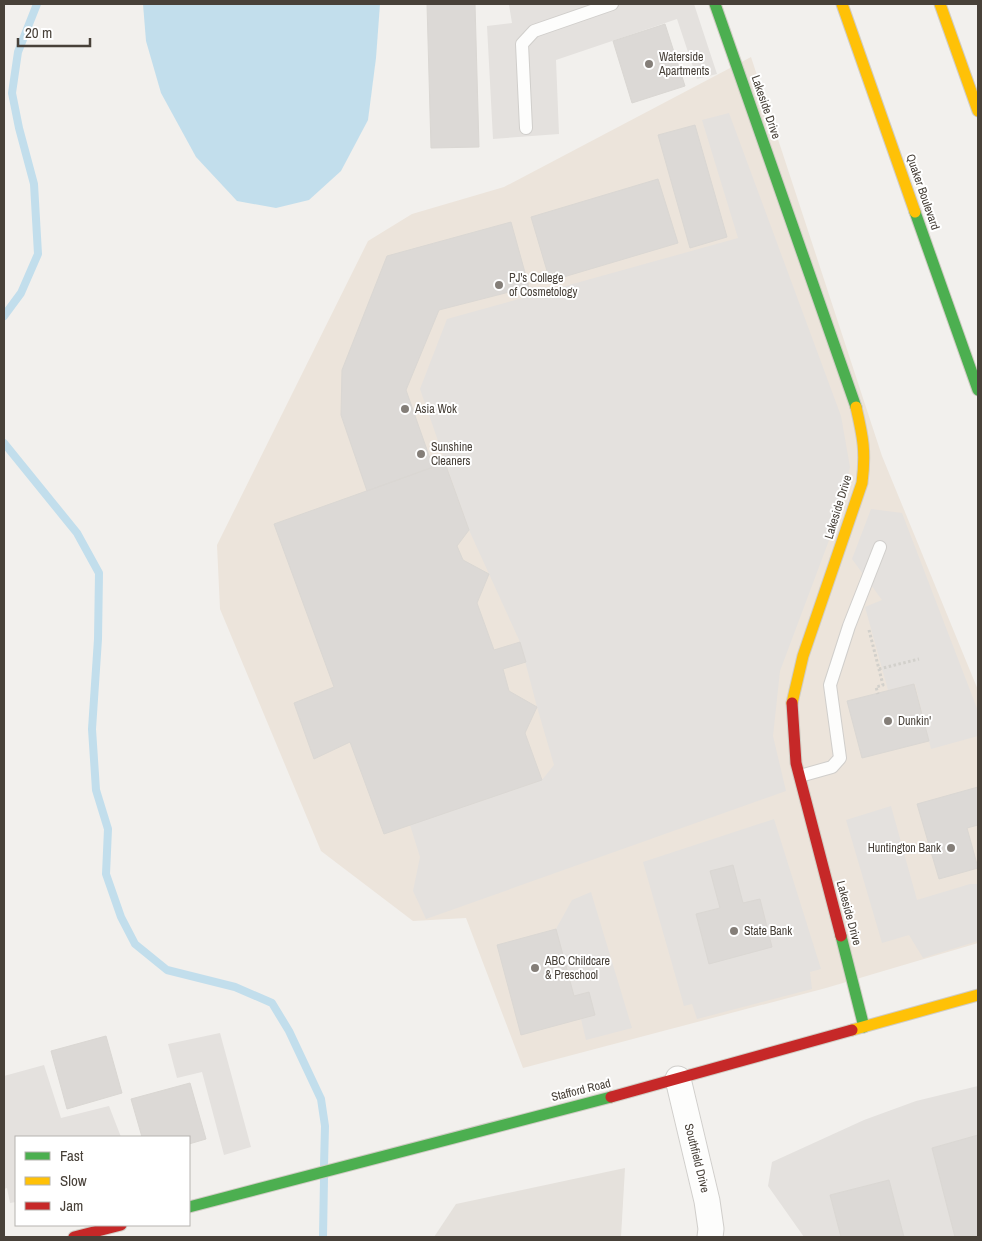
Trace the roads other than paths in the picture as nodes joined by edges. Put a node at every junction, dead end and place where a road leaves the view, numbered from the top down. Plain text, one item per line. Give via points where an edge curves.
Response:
1 (612, 4) edge
2 (715, 4) edge
3 (842, 4) edge
4 (940, 4) edge
5 (978, 111) edge
6 (526, 128) dead end
7 (978, 390) edge
8 (880, 547) dead end
9 (800, 776) junction
10 (978, 995) edge
11 (864, 1027) junction
12 (678, 1079) junction
13 (190, 1207) edge
14 (117, 1226) edge
15 (74, 1237) edge
16 (710, 1237) edge

1 - 6 lane via 534,31 522,44
2 - 9 street, Lakeside Drive via 853,395 863,436 862,483 803,656 792,704
3 - 7 street, Quaker Boulevard
4 - 5 street
8 - 9 lane via 830,685 840,758 832,767
9 - 11 street, Lakeside Drive
10 - 11 street, Stafford Road
11 - 12 street, Stafford Road
12 - 13 street, Stafford Road
12 - 16 street, Southfield Drive via 708,1201
14 - 15 street

